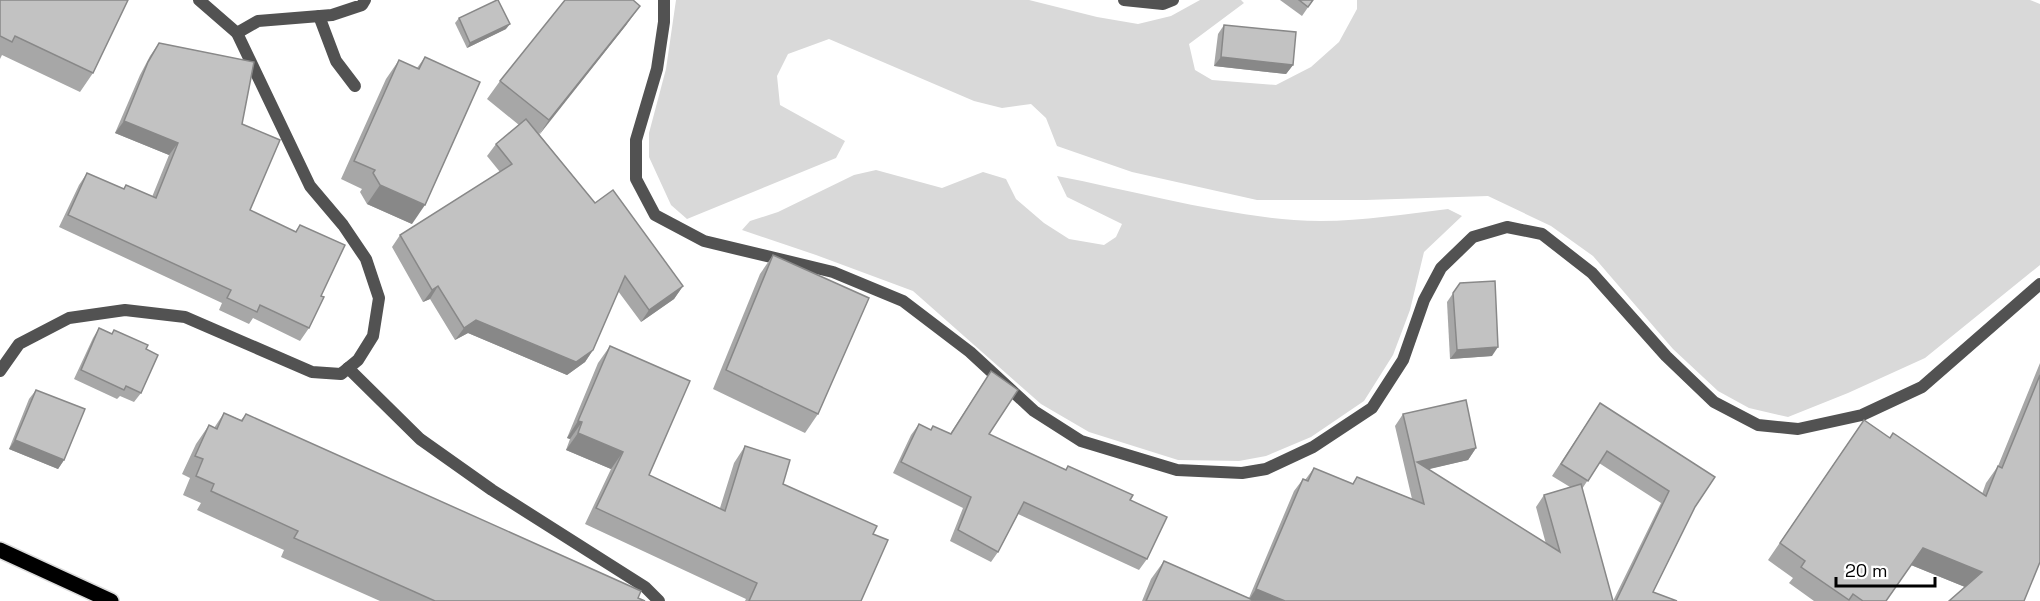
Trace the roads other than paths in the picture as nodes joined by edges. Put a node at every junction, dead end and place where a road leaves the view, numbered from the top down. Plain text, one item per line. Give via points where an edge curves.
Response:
1 (199, 0) edge
2 (364, 0) edge
3 (664, 0) edge
4 (1124, 0) edge
5 (1173, 0) edge
6 (319, 16) junction
7 (237, 33) junction
8 (355, 86) dead end
9 (2040, 284) edge
10 (348, 368) junction
11 (0, 371) edge
12 (0, 550) edge
13 (111, 601) edge
14 (658, 601) edge

1 - 7 street
2 - 6 street via 362,5
3 - 9 street via 657,69 636,140 636,179 655,215 704,241 833,272 903,302 970,352 1034,411 1081,441 1177,470 1242,473 1266,469 1313,447 1372,408 1402,360 1424,300 1441,268 1473,237 1507,227 1542,234 1592,273 1666,356 1714,402 1758,425 1798,429 1862,415 1922,387
4 - 5 street via 1163,4
6 - 7 street via 258,21
6 - 8 street via 336,62
7 - 10 street via 310,186 366,259 379,298 373,336
10 - 11 street via 341,375 312,372 185,317 125,310 69,318 19,344
10 - 14 street via 420,440 645,587
12 - 13 main road

